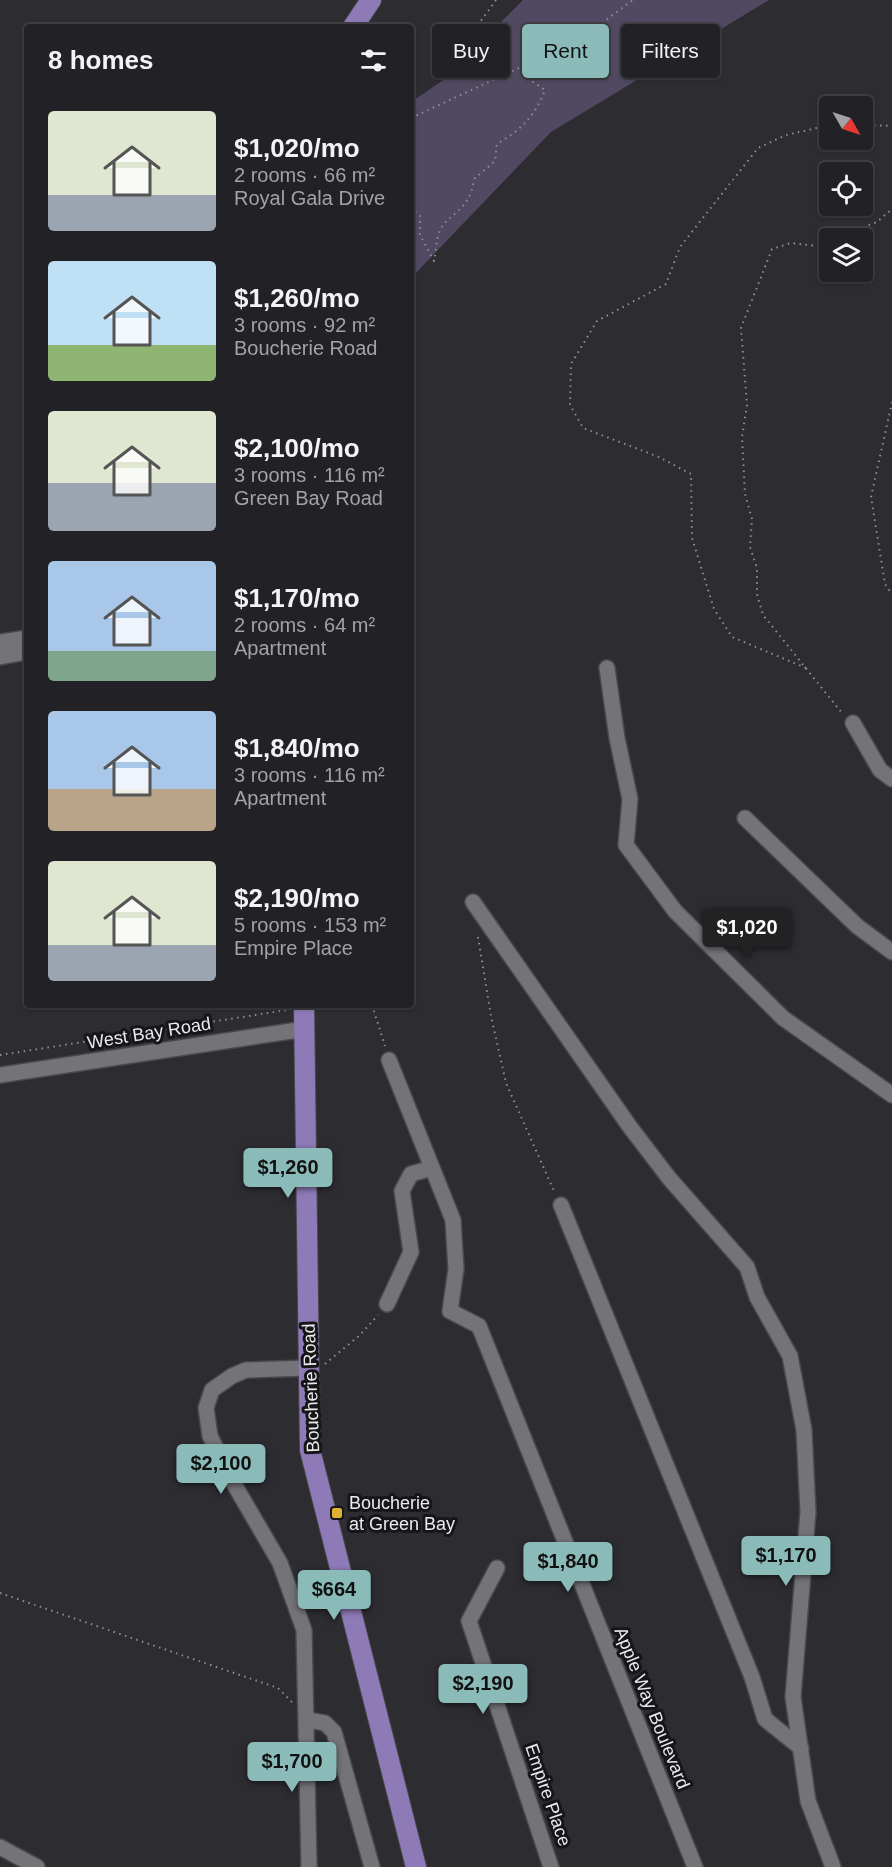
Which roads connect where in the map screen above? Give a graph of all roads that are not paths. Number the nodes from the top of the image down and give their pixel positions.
1 (370, 0) edge
2 (355, 24) edge
3 (24, 638) edge
4 (0, 642) edge
5 (24, 653) edge
6 (0, 657) edge
7 (607, 668) dead end
8 (853, 723) road end
9 (892, 779) edge
10 (745, 818) dead end
11 (473, 902) dead end
12 (892, 952) edge
13 (304, 1008) edge
14 (305, 1029) junction
15 (389, 1060) road end
16 (0, 1076) edge
17 (892, 1095) edge
18 (432, 1168) junction
19 (561, 1204) road end
20 (387, 1304) road end
21 (309, 1368) junction
22 (497, 1568) dead end
23 (308, 1720) junction
24 (801, 1748) junction
25 (0, 1847) edge
26 (37, 1867) edge
27 (309, 1867) edge
28 (372, 1867) edge
29 (416, 1867) edge
30 (551, 1867) edge
31 (695, 1867) edge
32 (833, 1867) edge

1 - 2 main road
3 - 4 street
5 - 6 street
7 - 17 street
8 - 9 street
10 - 12 street
11 - 24 street
13 - 14 main road, Boucherie Road
14 - 16 street, West Bay Road
14 - 21 main road, Boucherie Road
15 - 18 street
18 - 20 street
18 - 31 street, Apple Way Boulevard
19 - 24 street
21 - 23 street
21 - 29 main road, Boucherie Road
22 - 30 street, Empire Place
23 - 27 street
23 - 28 street
24 - 32 street
25 - 26 street

